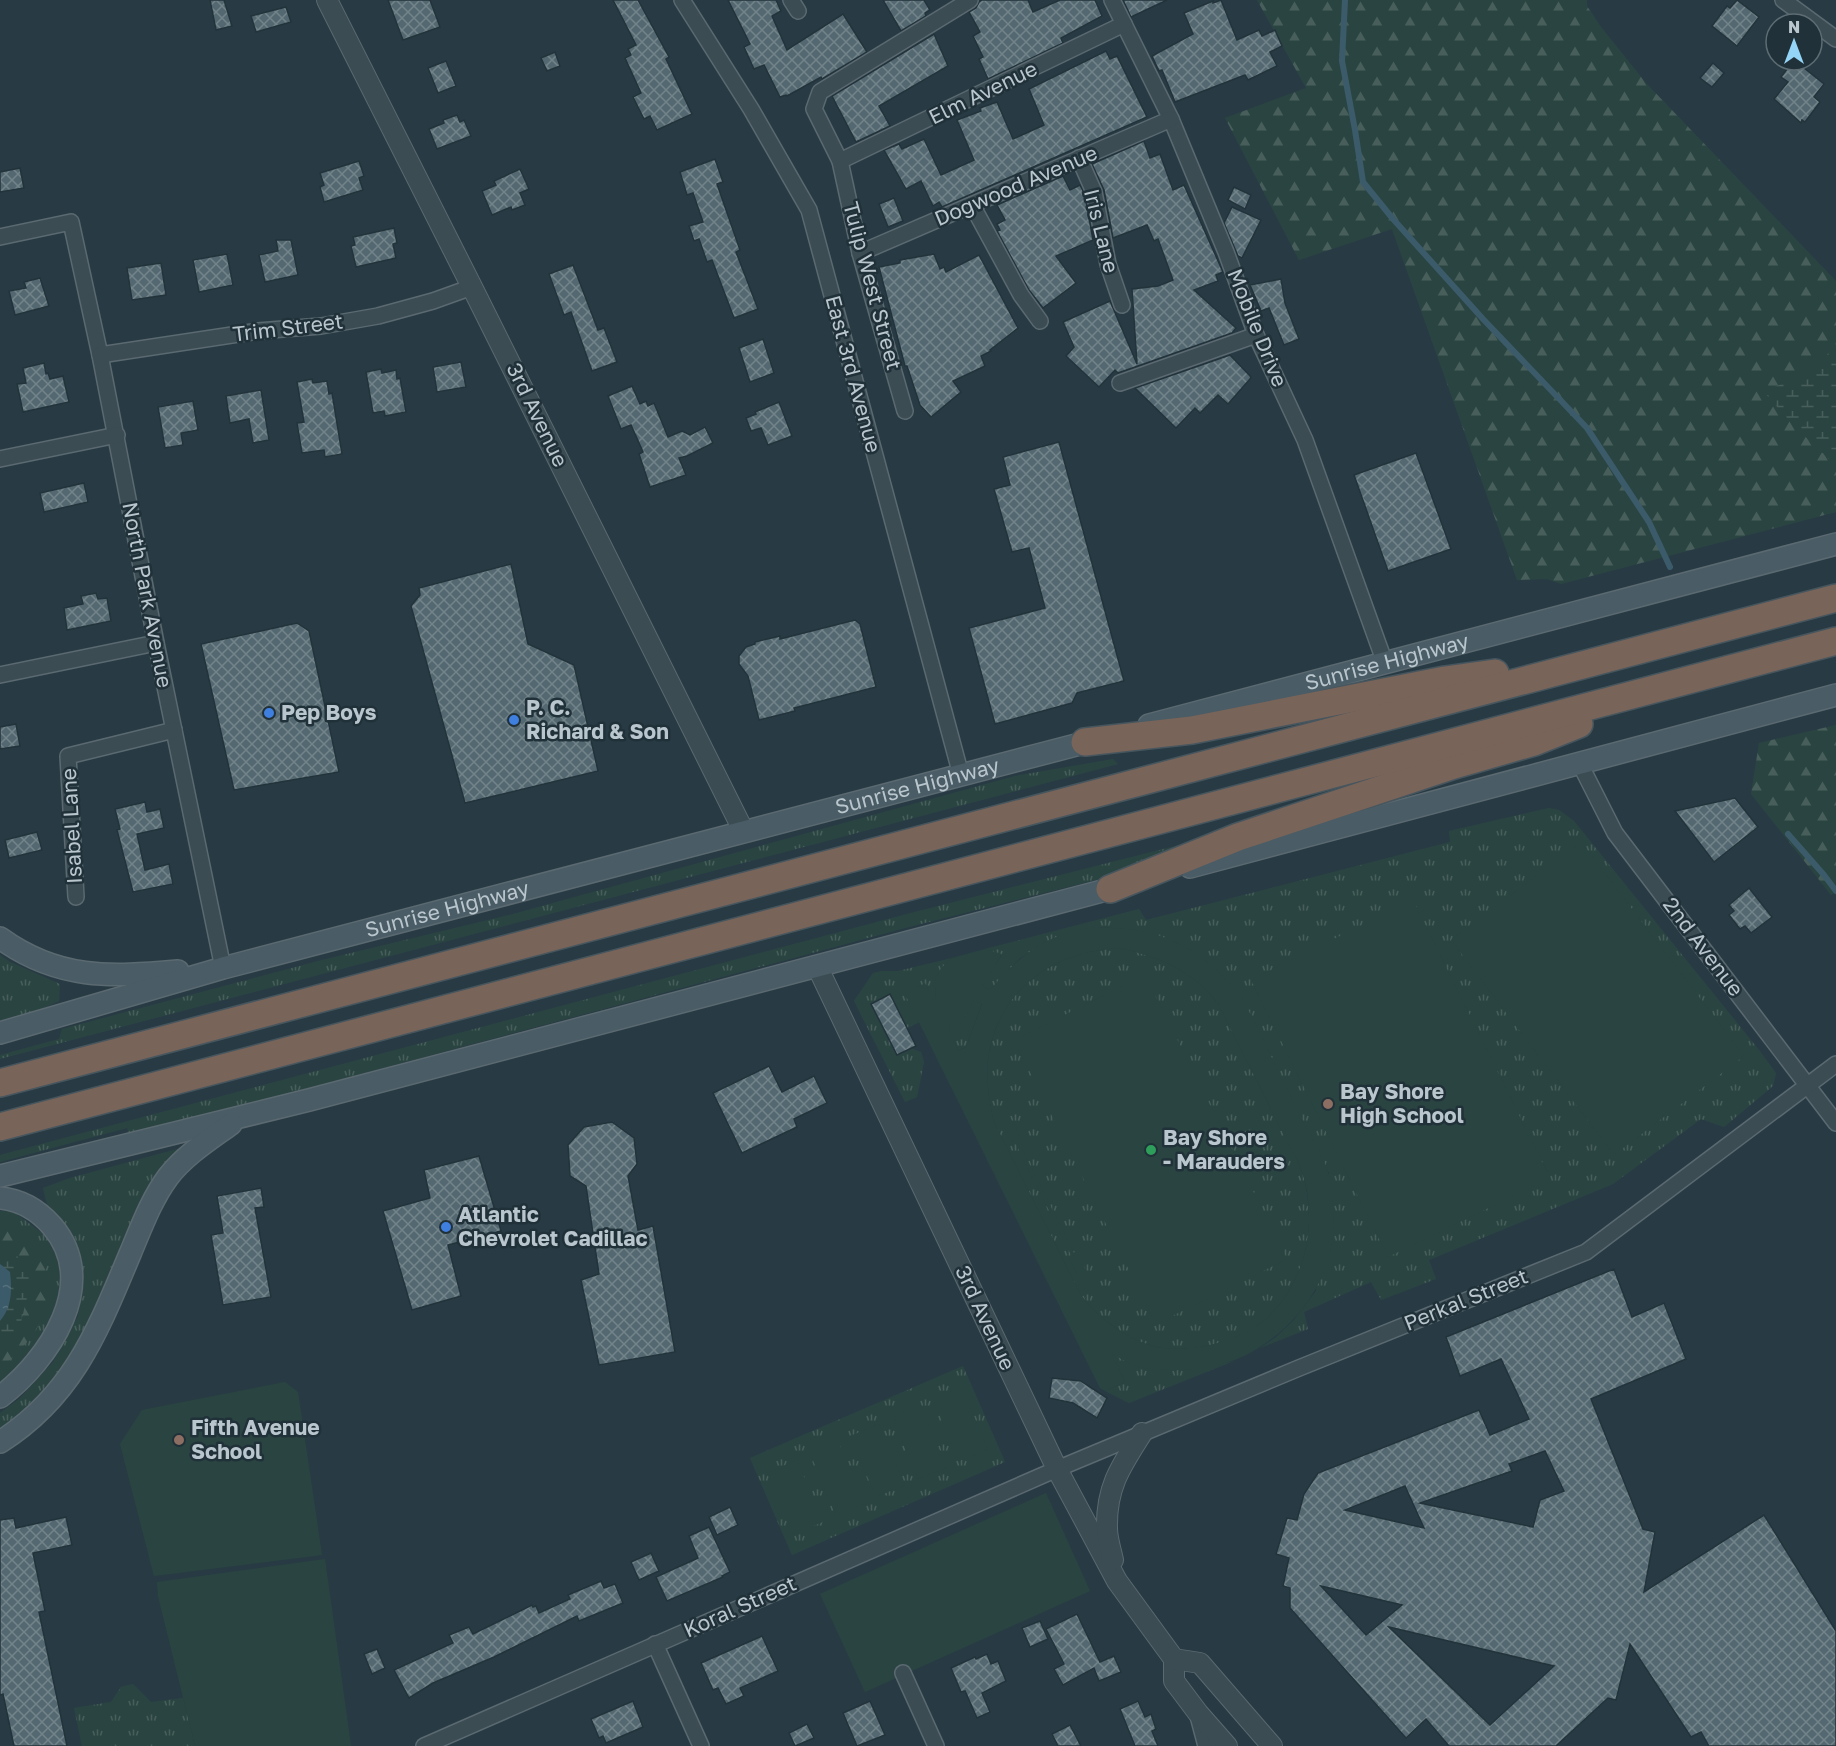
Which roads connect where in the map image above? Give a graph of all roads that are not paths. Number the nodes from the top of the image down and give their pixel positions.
1 (327, 0) edge
2 (682, 0) edge
3 (970, 0) edge
4 (1112, 0) edge
5 (1786, 1) edge
6 (1124, 24) junction
7 (1836, 39) edge
8 (1171, 118) junction
9 (1079, 158) junction
10 (840, 161) junction
11 (972, 205) junction
12 (0, 237) edge
13 (860, 253) junction
14 (472, 286) junction
15 (1122, 305) dead end
16 (1040, 321) dead end
17 (1256, 335) junction
18 (100, 355) junction
19 (1120, 383) dead end
20 (905, 411) dead end
21 (117, 435) junction
22 (0, 459) edge
23 (1836, 544) edge
24 (1836, 598) edge
25 (1836, 641) edge
26 (156, 643) junction
27 (1618, 655) junction
28 (1385, 663) junction
29 (0, 675) edge
30 (1674, 684) junction
31 (1836, 695) edge
32 (174, 730) junction
33 (1085, 742) junction
34 (1580, 764) junction
35 (961, 775) junction
36 (744, 832) junction
37 (1110, 889) junction
38 (76, 897) dead end
39 (0, 938) edge
40 (817, 966) junction
41 (224, 968) junction
42 (0, 1033) edge
43 (1836, 1064) edge
44 (0, 1083) edge
45 (1807, 1086) junction
46 (240, 1118) junction
47 (1836, 1124) edge
48 (0, 1127) edge
49 (0, 1176) edge
50 (0, 1198) edge
51 (0, 1397) edge
52 (1142, 1433) junction
53 (0, 1442) edge
54 (1057, 1469) junction
55 (1117, 1581) junction
56 (655, 1644) junction
57 (1173, 1659) junction
58 (903, 1673) dead end
59 (1198, 1713) junction
60 (424, 1746) edge
61 (700, 1746) edge
62 (936, 1746) edge
63 (1206, 1746) edge
64 (1227, 1746) edge
65 (1272, 1746) edge

1 - 14 street, 3rd Avenue
2 - 35 street, East 3rd Avenue
3 - 10 street
4 - 6 street, Mobile Drive
5 - 7 street
6 - 8 street, Mobile Drive
6 - 10 street, Elm Avenue
8 - 9 street, Dogwood Avenue
8 - 17 street, Mobile Drive
9 - 11 street, Dogwood Avenue
9 - 15 street, Iris Lane
10 - 13 street, Tulip West Street
11 - 13 street, Dogwood Avenue
11 - 16 street
12 - 18 street, North Park Avenue
13 - 20 street, Tulip West Street
14 - 18 street, Trim Street
14 - 36 street, 3rd Avenue
17 - 19 street
17 - 28 street, Mobile Drive
18 - 21 street, North Park Avenue
21 - 22 street
21 - 26 street, North Park Avenue
23 - 28 main road, Sunrise Highway
24 - 27 highway
25 - 30 highway
26 - 29 street
26 - 32 street, North Park Avenue
27 - 33 highway
27 - 44 highway
28 - 33 main road, Sunrise Highway
30 - 37 highway
30 - 48 highway
31 - 34 main road
32 - 38 street, Isabel Lane
32 - 41 street, North Park Avenue
33 - 35 main road, Sunrise Highway
34 - 37 main road
34 - 45 street, 2nd Avenue
35 - 36 main road, Sunrise Highway
36 - 41 main road, Sunrise Highway
37 - 40 main road
39 - 41 main road
40 - 46 main road
40 - 54 street, 3rd Avenue
41 - 42 main road, Sunrise Highway
43 - 45 street, Perkal Street
45 - 47 street, 2nd Avenue
45 - 52 street, Perkal Street
46 - 49 main road
46 - 53 main road
50 - 51 main road
52 - 54 street, Perkal Street
52 - 55 street
54 - 55 street, 3rd Avenue
54 - 56 street, Koral Street
55 - 57 street, 3rd Avenue
56 - 60 street, Koral Street
56 - 61 street
57 - 59 street, 3rd Avenue
57 - 65 street
58 - 62 street
59 - 63 street
59 - 64 street, 3rd Avenue

